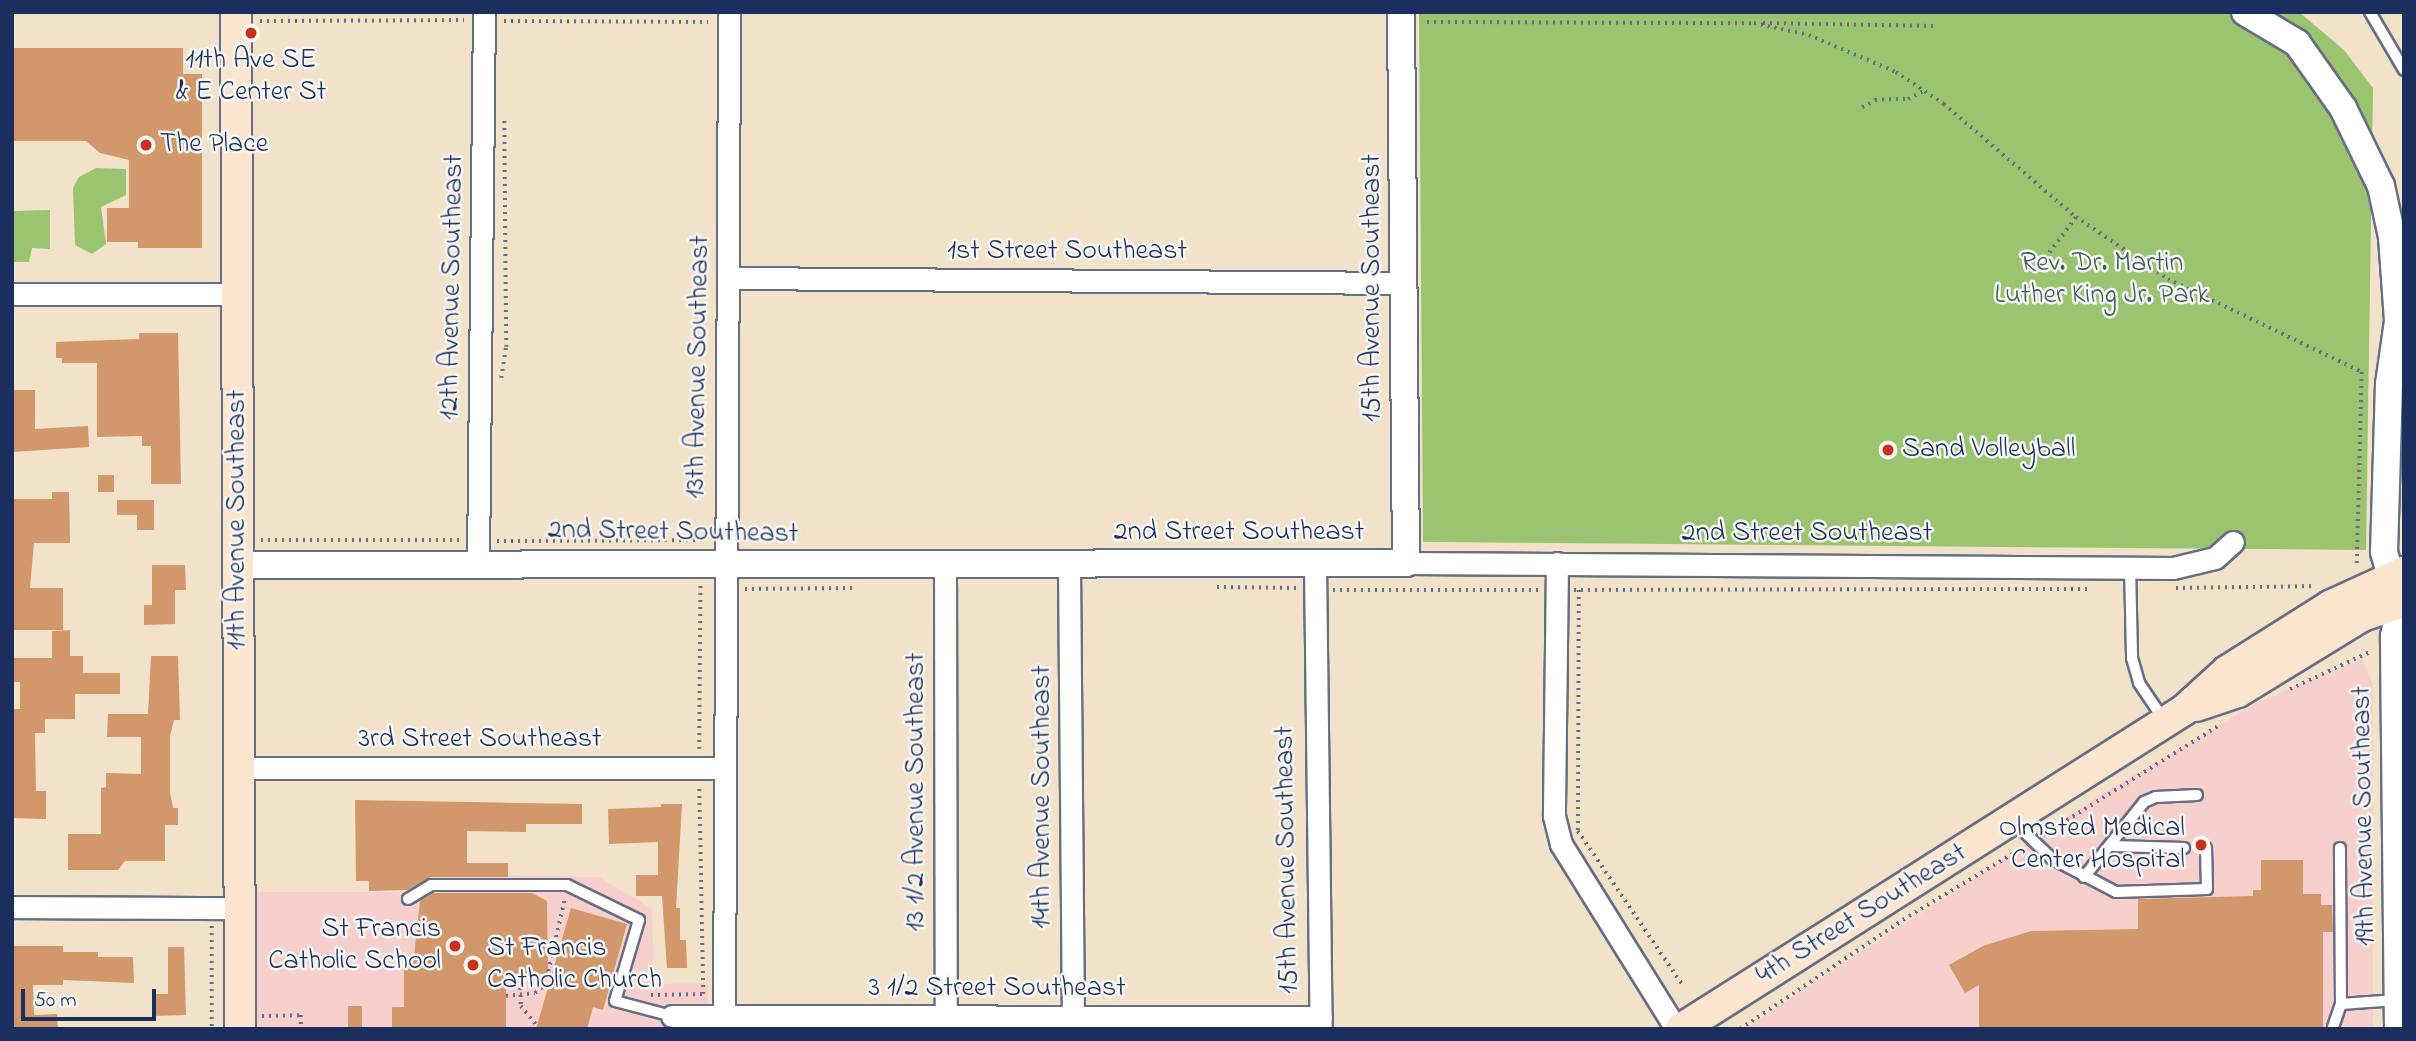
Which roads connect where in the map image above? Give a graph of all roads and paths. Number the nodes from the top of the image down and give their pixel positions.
1 (236, 12) edge
2 (484, 12) edge
3 (729, 12) edge
4 (1401, 12) edge
5 (2245, 12) edge
6 (2370, 12) edge
7 (1427, 22) dead end
8 (1754, 23) junction
9 (1936, 26) dead end
10 (463, 33) dead end
11 (260, 34) dead end
12 (503, 34) dead end
13 (708, 35) dead end
14 (2404, 70) edge
15 (1924, 91) junction
16 (1862, 107) dead end
17 (504, 116) dead end
18 (2076, 217) junction
19 (2045, 258) dead end
20 (729, 278) junction
21 (1404, 282) junction
22 (12, 294) edge
23 (237, 294) junction
24 (2401, 347) edge
25 (499, 387) dead end
26 (460, 526) dead end
27 (495, 527) dead end
28 (707, 527) dead end
29 (257, 540) dead end
30 (2233, 542) dead end
31 (478, 563) junction
32 (1406, 563) junction
33 (1557, 564) junction
34 (239, 565) junction
35 (725, 565) junction
36 (1315, 565) junction
37 (1069, 566) junction
38 (944, 567) junction
39 (2347, 571) dead end
40 (2131, 578) junction
41 (2323, 582) dead end
42 (687, 586) dead end
43 (2173, 588) dead end
44 (2400, 588) edge
45 (1385, 590) dead end
46 (1536, 590) dead end
47 (2175, 716) junction
48 (686, 753) dead end
49 (699, 753) junction
50 (722, 760) junction
51 (238, 768) junction
52 (685, 785) dead end
53 (2197, 795) dead end
54 (2013, 821) junction
55 (2113, 846) junction
56 (2184, 848) dead end
57 (2206, 848) dead end
58 (2340, 848) dead end
59 (2084, 877) junction
60 (567, 885) junction
61 (408, 899) dead end
62 (12, 907) edge
63 (226, 908) junction
64 (520, 974) dead end
65 (1684, 987) dead end
66 (519, 994) junction
67 (638, 995) dead end
68 (506, 996) dead end
69 (2398, 1000) junction
70 (2341, 1004) junction
71 (724, 1015) junction
72 (672, 1016) joint
73 (946, 1017) junction
74 (250, 1022) edge
75 (1073, 1023) edge
76 (1321, 1023) edge
77 (537, 1026) dead end
78 (2333, 1027) dead end
79 (212, 1029) edge
80 (301, 1029) edge
81 (1679, 1029) edge
82 (2398, 1029) edge

1 - 23 main road, 11th Avenue Southeast
2 - 31 street, 12th Avenue Southeast
3 - 20 street, 13th Avenue Southeast
4 - 21 street, 15th Avenue Southeast
5 - 24 street, 19th Avenue Southeast
6 - 14 lane
7 - 8 path
8 - 9 path
8 - 15 path
10 - 11 path
12 - 13 path
15 - 16 path
15 - 18 path
17 - 25 path
18 - 19 path
18 - 39 path
20 - 21 street, 1st Street Southeast
20 - 35 street, 13th Avenue Southeast
21 - 32 street, 15th Avenue Southeast
22 - 23 street
23 - 34 main road, 11th Avenue Southeast
24 - 44 street, 19th Avenue Southeast
26 - 29 path
27 - 28 path
30 - 40 street, 2nd Street Southeast
31 - 34 street, 2nd Street Southeast
31 - 35 street, 2nd Street Southeast
32 - 33 street, 2nd Street Southeast
32 - 36 street, 2nd Street Southeast
33 - 40 street, 2nd Street Southeast
33 - 81 street
34 - 51 main road, 11th Avenue Southeast
35 - 38 street, 2nd Street Southeast
35 - 50 street, 13th Avenue Southeast
36 - 37 street, 2nd Street Southeast
36 - 76 street, 15th Avenue Southeast
37 - 38 street, 2nd Street Southeast
37 - 75 street, 14th Avenue Southeast
38 - 73 street, 13 1/2 Avenue Southeast
40 - 47 lane
40 - 65 path
41 - 43 path
42 - 49 path
44 - 47 main road, 4th Street Southeast
44 - 69 street, 19th Avenue Southeast
45 - 46 path
47 - 54 main road, 4th Street Southeast
48 - 49 path
49 - 50 path
50 - 51 street, 3rd Street Southeast
50 - 71 street, 13th Avenue Southeast
51 - 63 main road, 11th Avenue Southeast
52 - 67 path
53 - 55 lane
54 - 59 lane
54 - 81 main road, 4th Street Southeast
55 - 56 lane
55 - 59 lane
57 - 59 lane
58 - 70 lane
60 - 61 lane
60 - 66 path
60 - 72 lane
62 - 63 street
63 - 74 main road, 11th Avenue Southeast
63 - 79 path
64 - 66 path
66 - 68 path
66 - 77 path
69 - 70 lane
69 - 82 street, 19th Avenue Southeast
70 - 78 lane
71 - 72 street, 3 1/2 Street Southeast
71 - 73 street, 3 1/2 Street Southeast
73 - 75 street, 3 1/2 Street Southeast
74 - 80 path
75 - 76 street, 3 1/2 Street Southeast

